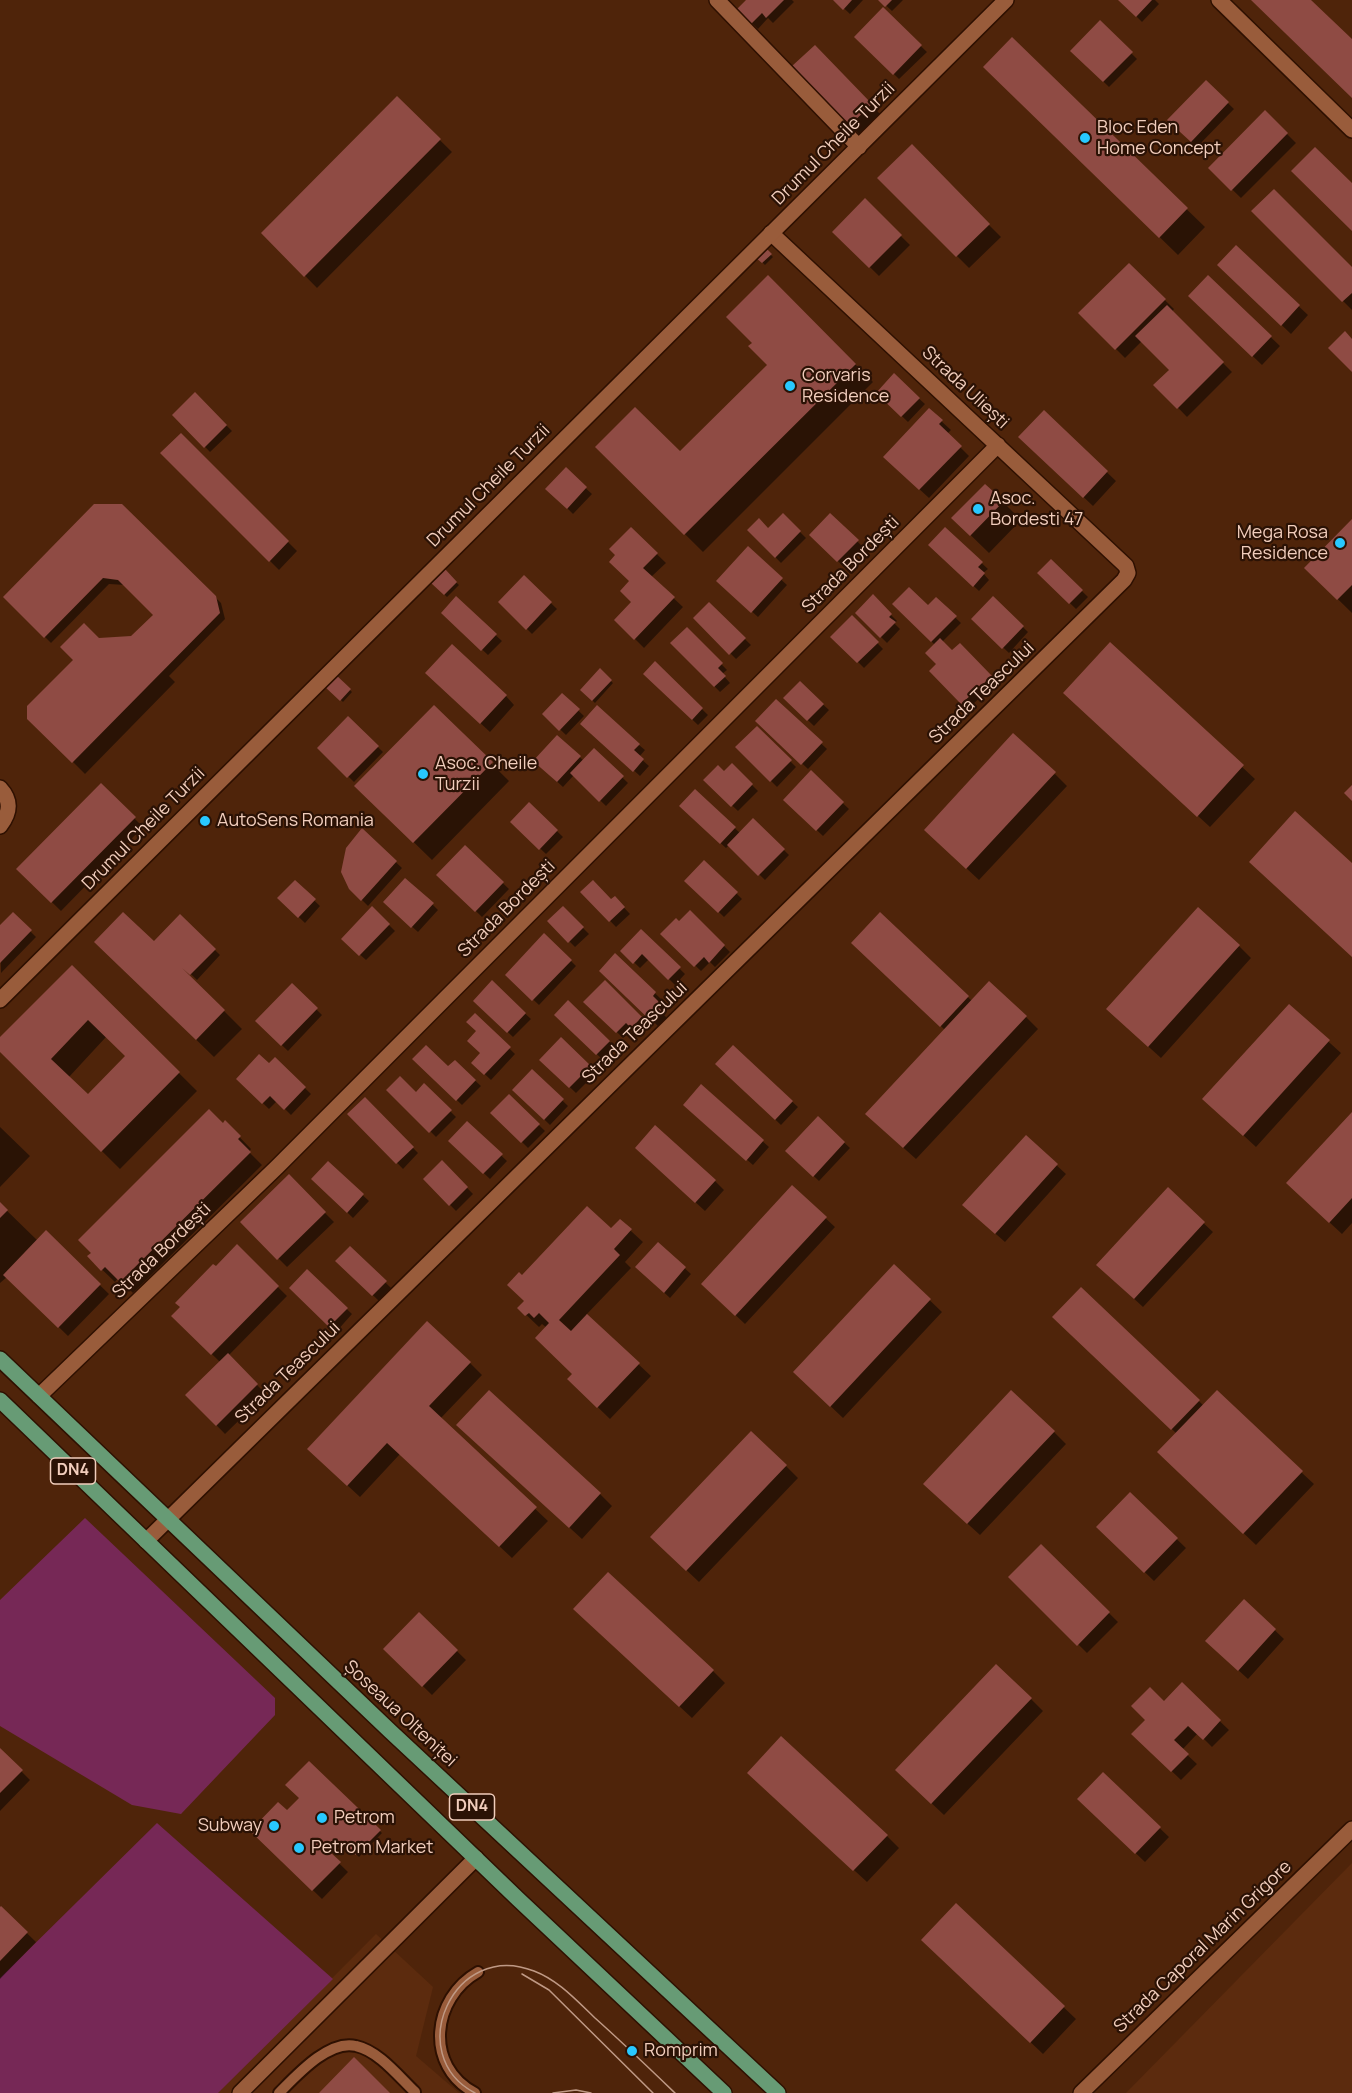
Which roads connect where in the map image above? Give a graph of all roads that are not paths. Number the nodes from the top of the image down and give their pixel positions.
1 (717, 0) edge
2 (1006, 0) edge
3 (1219, 0) edge
4 (1352, 130) edge
5 (859, 147) junction
6 (771, 233) junction
7 (998, 445) junction
8 (1128, 573) joint
9 (0, 788) edge
10 (0, 826) edge
11 (0, 1000) edge
12 (0, 1359) edge
13 (39, 1396) junction
14 (0, 1400) edge
15 (168, 1519) junction
16 (146, 1541) junction
17 (1352, 1829) edge
18 (476, 1858) junction
19 (478, 1972) dead end
20 (415, 2091) dead end
21 (240, 2093) edge
22 (279, 2093) edge
23 (475, 2093) edge
24 (724, 2093) edge
25 (778, 2093) edge
26 (1081, 2093) edge

1 - 5 street
2 - 5 street, Drumul Cheile Turzii
3 - 4 street
5 - 6 street, Drumul Cheile Turzii
6 - 7 street, Strada Uliești
6 - 11 street, Drumul Cheile Turzii
7 - 8 street, Strada Uliești
7 - 13 street, Strada Bordești
8 - 15 street, Strada Teascului
9 - 10 street
12 - 13 main road, Șoseaua Olteniței / DN4
13 - 15 main road, Șoseaua Olteniței / DN4
14 - 16 main road, DN4
15 - 16 street, Strada Teascului
15 - 25 main road, Șoseaua Olteniței / DN4
16 - 18 main road, DN4
17 - 26 street, Strada Caporal Marin Grigore
18 - 21 street
18 - 24 main road, DN4
19 - 23 lane
20 - 22 lane

